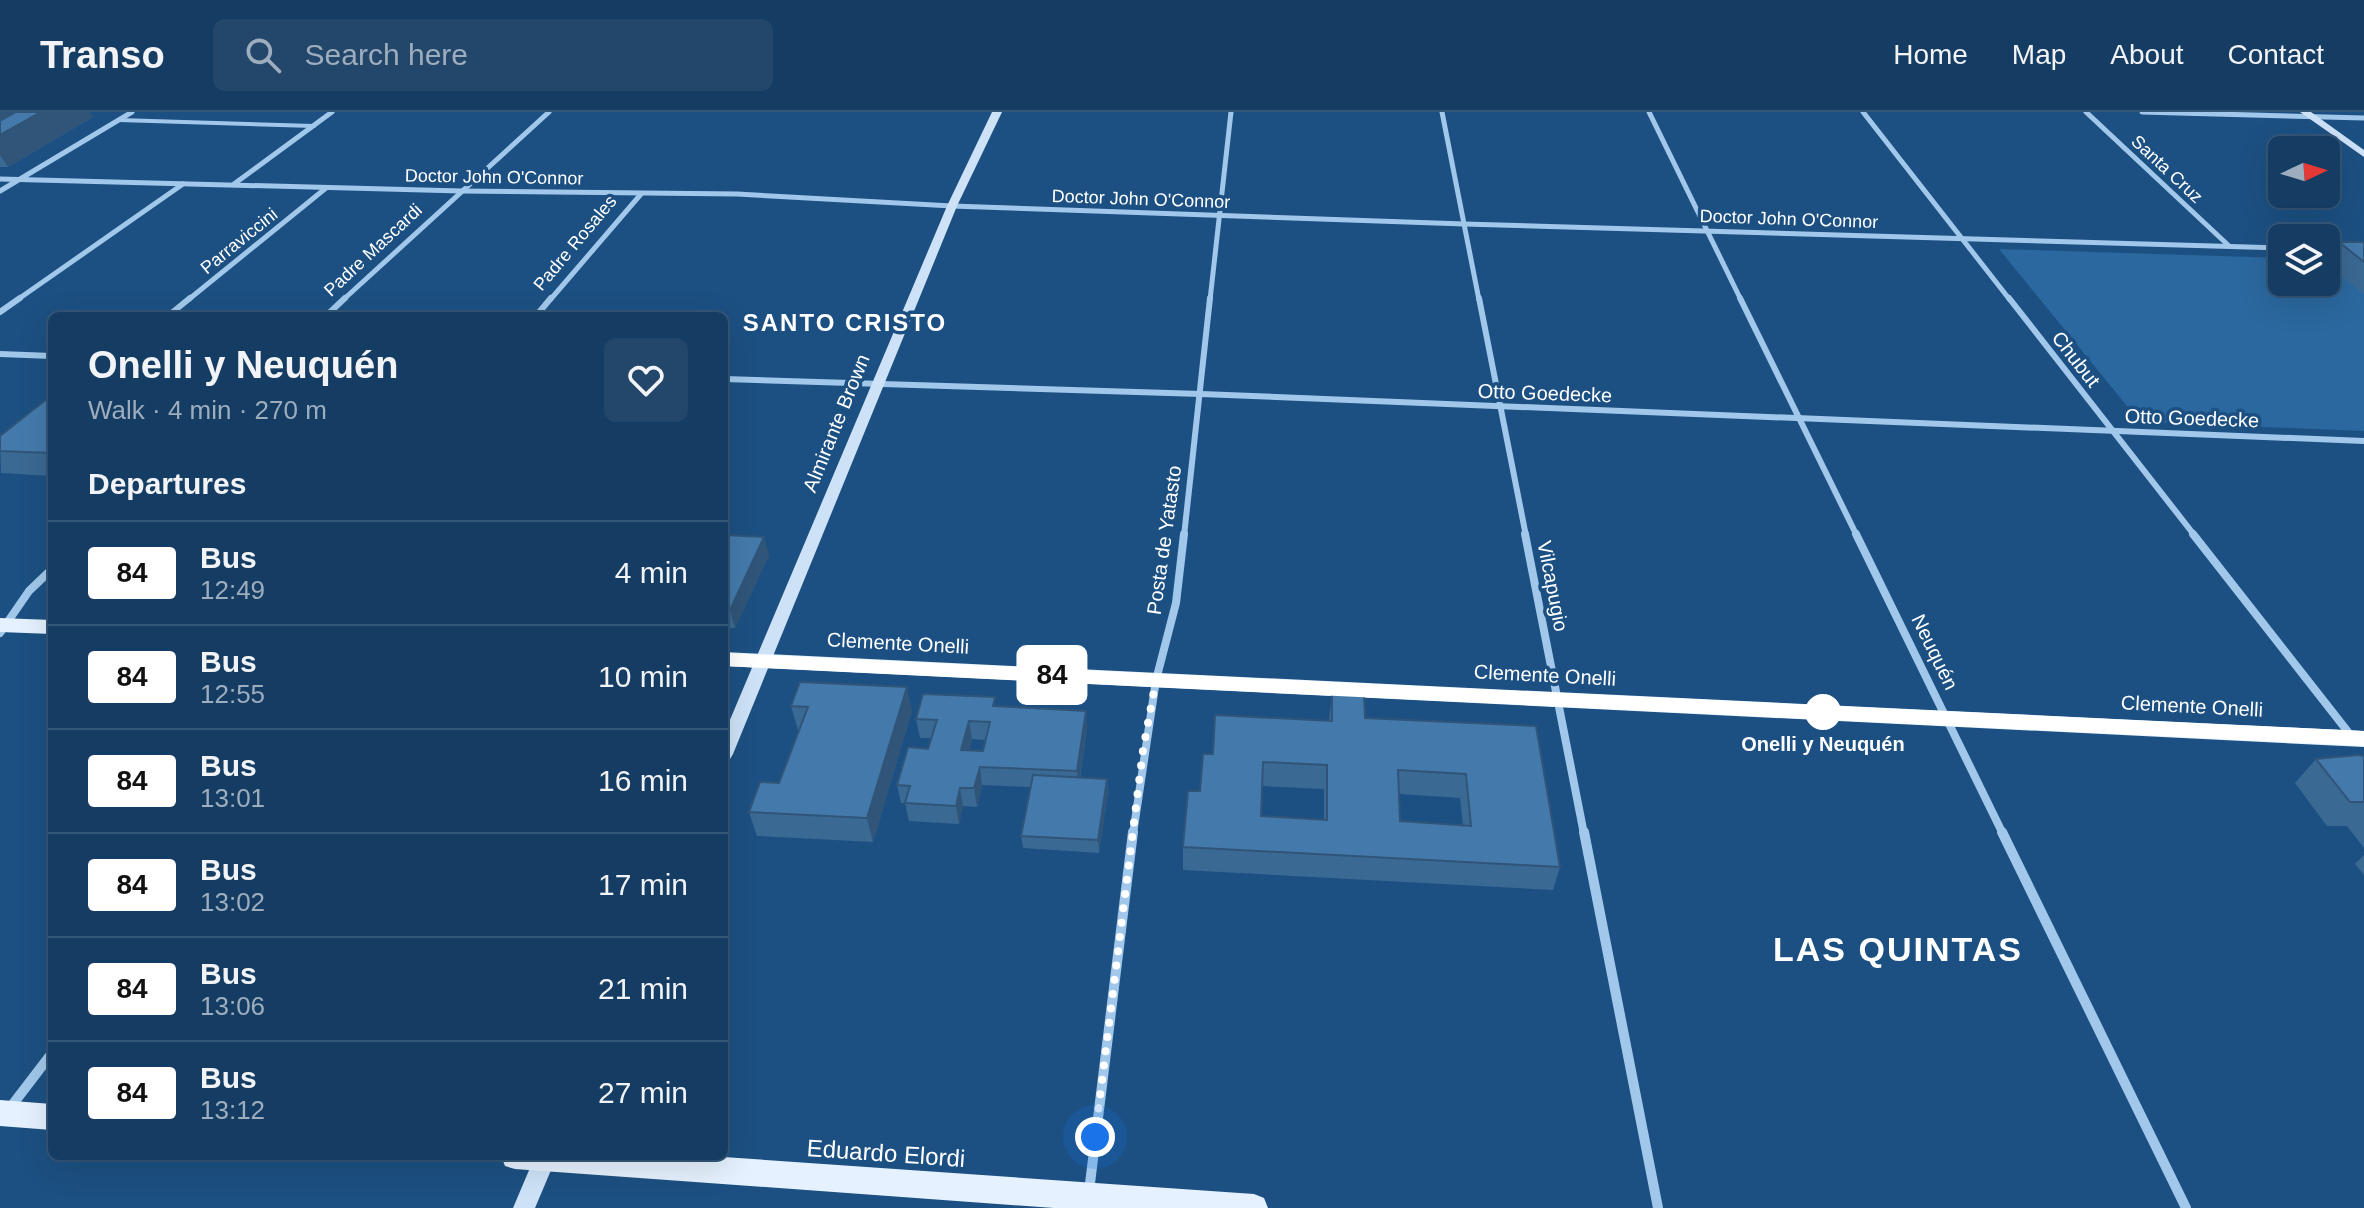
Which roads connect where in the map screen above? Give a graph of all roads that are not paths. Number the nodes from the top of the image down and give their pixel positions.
1 (132, 112) edge
2 (332, 112) edge
3 (549, 112) edge
4 (997, 112) edge
5 (1231, 112) edge
6 (1442, 112) edge
7 (1649, 112) edge
8 (1863, 112) edge
9 (2086, 112) edge
10 (2142, 112) edge
11 (2308, 114) edge
12 (2364, 118) edge
13 (119, 120) junction
14 (314, 126) junction
15 (2364, 154) edge
16 (0, 179) edge
17 (19, 179) junction
18 (184, 183) junction
19 (234, 184) junction
20 (327, 187) junction
21 (0, 191) edge
22 (461, 191) junction
23 (641, 194) junction
24 (952, 206) junction
25 (1219, 215) junction
26 (1464, 224) junction
27 (1710, 230) junction
28 (1961, 238) junction
29 (2229, 246) junction
30 (2268, 247) edge
31 (2340, 249) edge
32 (2364, 250) edge
33 (0, 312) edge
34 (173, 312) edge
35 (330, 312) edge
36 (539, 312) edge
37 (0, 354) edge
38 (48, 356) edge
39 (728, 379) edge
40 (877, 384) junction
41 (1201, 394) junction
42 (1501, 407) junction
43 (1802, 419) junction
44 (2112, 431) junction
45 (2364, 441) edge
46 (48, 573) edge
47 (48, 627) edge
48 (2, 628) edge
49 (728, 659) edge
50 (765, 661) junction
51 (1156, 680) junction
52 (1556, 699) junction
53 (1948, 719) junction
54 (2358, 738) edge
55 (728, 745) edge
56 (48, 1058) edge
57 (2, 1116) edge
58 (48, 1117) edge
59 (544, 1160) edge
60 (581, 1160) edge
61 (1087, 1202) edge
62 (524, 1208) edge
63 (1254, 1208) edge
64 (1658, 1208) edge
65 (2186, 1208) edge

1 - 13 street
2 - 14 street
3 - 22 street, Padre Mascardi
4 - 24 main road, Almirante Brown
5 - 25 street, Posta de Yatasto
6 - 26 street, Vilcapugio
7 - 27 street, Neuquén
8 - 28 street, Chubut
9 - 29 street, Santa Cruz
10 - 11 street
11 - 12 street
11 - 15 main road
13 - 14 lane
13 - 17 street
14 - 19 street
16 - 17 street, Doctor John O'Connor
17 - 18 street, Doctor John O'Connor
17 - 21 street
18 - 19 street, Doctor John O'Connor
18 - 33 street
19 - 20 street, Doctor John O'Connor
20 - 22 street, Doctor John O'Connor
20 - 34 street, Parraviccini
22 - 23 street, Doctor John O'Connor
22 - 35 street, Padre Mascardi
23 - 24 street, Doctor John O'Connor
23 - 36 street, Padre Rosales
24 - 25 street, Doctor John O'Connor
24 - 40 main road, Almirante Brown
25 - 26 street, Doctor John O'Connor
25 - 41 street, Posta de Yatasto
26 - 27 street, Doctor John O'Connor
26 - 42 street, Vilcapugio
27 - 28 street, Doctor John O'Connor
27 - 43 street, Neuquén
28 - 29 street, Doctor John O'Connor
28 - 44 street, Chubut
29 - 30 street, Doctor John O'Connor
31 - 32 street
37 - 38 street
39 - 40 street, Otto Goedecke
40 - 41 street, Otto Goedecke
40 - 50 main road, Almirante Brown
41 - 42 street, Otto Goedecke
41 - 51 street, Posta de Yatasto
42 - 43 street, Otto Goedecke
42 - 52 street, Vilcapugio
43 - 44 street, Otto Goedecke
43 - 53 street, Neuquén
44 - 45 street, Otto Goedecke
44 - 54 street, Chubut
46 - 48 street
47 - 48 main road
49 - 50 main road, Clemente Onelli
50 - 51 main road, Clemente Onelli
50 - 55 main road, Almirante Brown
51 - 52 main road, Clemente Onelli
51 - 61 street, Posta de Yatasto
52 - 53 main road, Clemente Onelli
52 - 64 street, Vilcapugio
53 - 54 main road, Clemente Onelli
53 - 65 street, Neuquén
56 - 57 street
57 - 58 main road
59 - 62 main road
60 - 61 main road, Eduardo Elordi
61 - 63 main road, Eduardo Elordi

